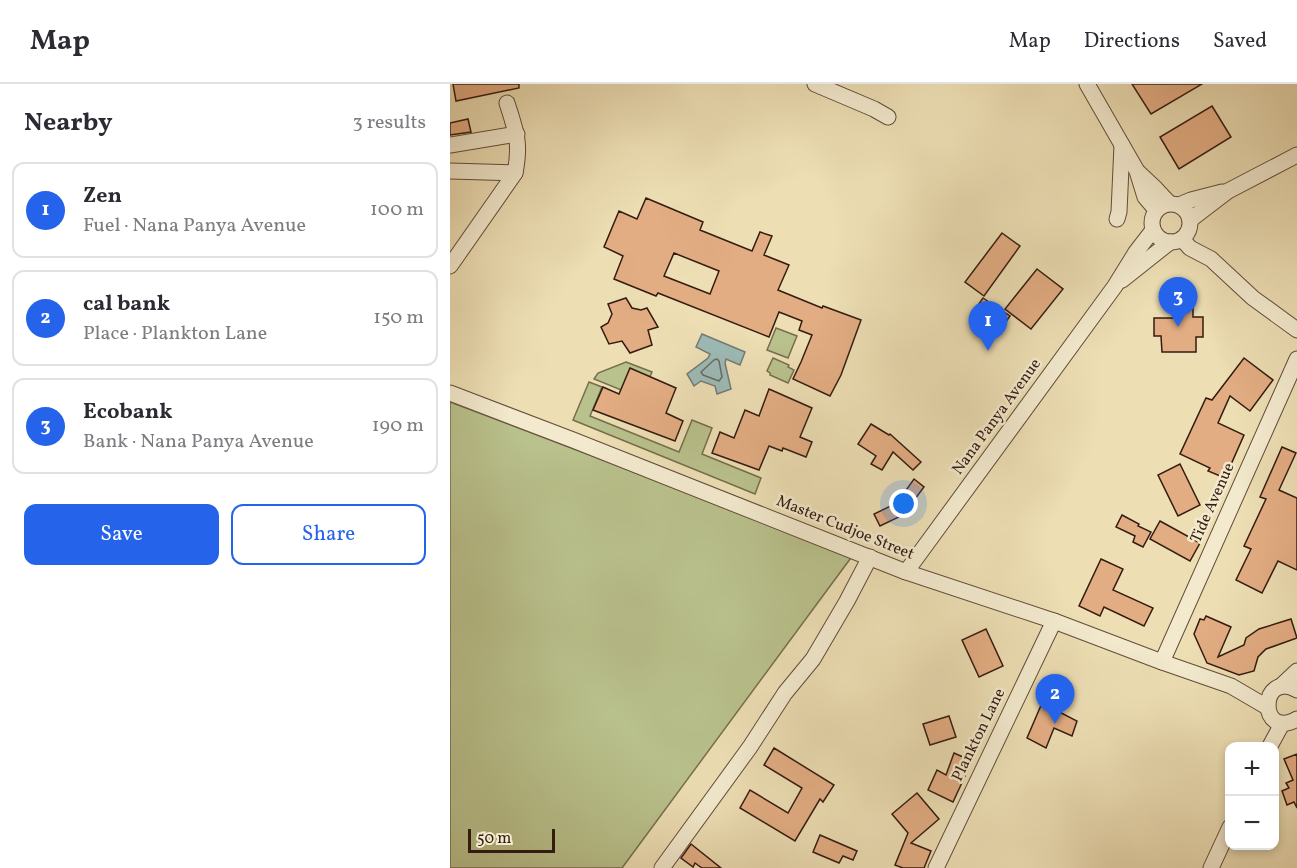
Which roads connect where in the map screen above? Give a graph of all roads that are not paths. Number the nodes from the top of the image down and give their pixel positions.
1 (815, 84) edge
2 (1087, 84) edge
3 (507, 103) dead end
4 (888, 117) dead end
5 (517, 134) junction
6 (1122, 145) junction
7 (450, 146) edge
8 (1297, 155) edge
9 (450, 171) edge
10 (515, 173) junction
11 (1228, 191) junction
12 (1168, 206) junction
13 (1117, 219) dead end
14 (1153, 230) junction
15 (1183, 233) junction
16 (450, 266) edge
17 (1117, 284) junction
18 (1297, 330) edge
19 (1297, 359) edge
20 (450, 393) edge
21 (870, 557) junction
22 (906, 572) junction
23 (1054, 621) junction
24 (1162, 662) junction
25 (1297, 671) edge
26 (1231, 686) junction
27 (1278, 688) junction
28 (1297, 690) edge
29 (1267, 707) junction
30 (1297, 719) edge
31 (1282, 724) junction
32 (1273, 742) edge
33 (1225, 838) edge
34 (936, 866) edge
35 (662, 868) edge
36 (1211, 868) edge

1 - 4 street
2 - 6 street
3 - 5 street
5 - 7 street
5 - 10 street
6 - 12 street
6 - 13 street
8 - 11 street
9 - 10 street
10 - 16 street
11 - 12 street
11 - 15 street, Nana Panya Avenue
12 - 14 street
12 - 15 street
14 - 15 street
14 - 17 street, Nana Panya Avenue
15 - 17 street, Nana Panya Avenue
15 - 18 street
17 - 22 street, Nana Panya Avenue
19 - 24 street, Tide Avenue
20 - 21 street, Master Cudjoe Street
21 - 22 street, Master Cudjoe Street
21 - 35 street
22 - 23 street, Master Cudjoe Street
23 - 24 street, Master Cudjoe Street
23 - 34 street, Plankton Lane
24 - 26 street, Master Cudjoe Street
25 - 27 street
26 - 27 street, Master Cudjoe Street
26 - 29 street, Master Cudjoe Street
27 - 28 street, Master Cudjoe Street
27 - 29 street
29 - 31 street, Master Cudjoe Street
30 - 31 street
31 - 32 street
33 - 36 street

